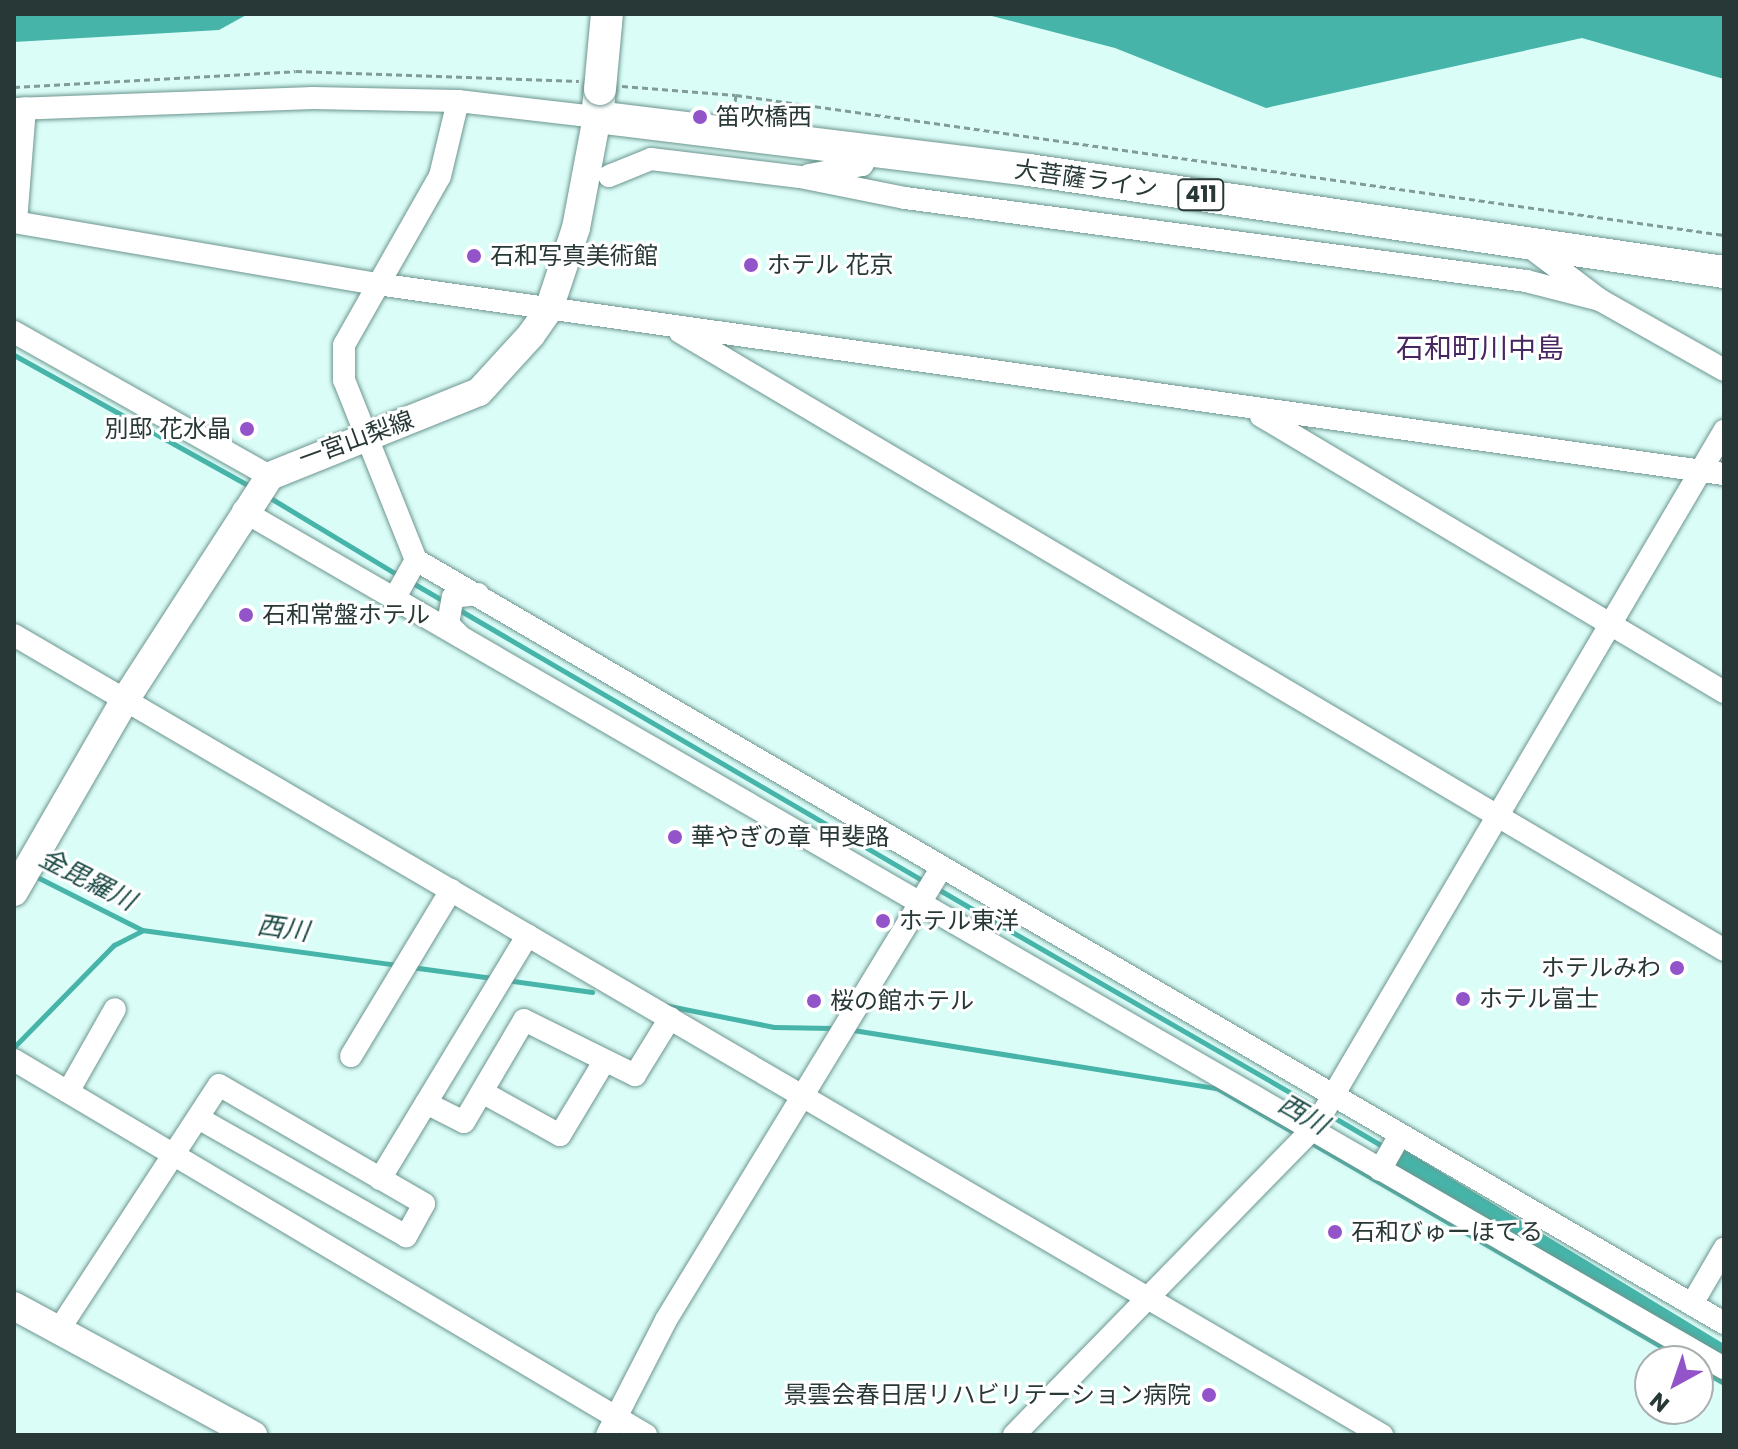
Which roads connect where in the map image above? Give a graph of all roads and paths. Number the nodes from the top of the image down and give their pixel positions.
1 (607, 14) edge
2 (14, 87) edge
3 (601, 94) junction
4 (458, 101) junction
5 (20, 108) edge
6 (871, 150) junction
7 (609, 176) dead end
8 (800, 177) junction
9 (15, 222) edge
10 (1724, 235) edge
11 (1530, 247) junction
12 (1724, 272) edge
13 (377, 284) junction
14 (1600, 300) junction
15 (549, 309) junction
16 (669, 325) junction
17 (14, 332) edge
18 (1724, 370) edge
19 (1256, 413) junction
20 (1724, 431) edge
21 (368, 436) junction
22 (1700, 471) junction
23 (1724, 474) edge
24 (255, 494) junction
25 (405, 580) junction
26 (478, 594) junction
27 (1609, 625) junction
28 (14, 635) edge
29 (460, 637) junction
30 (1724, 692) edge
31 (125, 700) junction
32 (1499, 814) junction
33 (942, 867) junction
34 (22, 878) edge
35 (451, 890) junction
36 (920, 902) junction
37 (528, 935) junction
38 (1724, 950) edge
39 (115, 1009) dead end
40 (670, 1018) junction
41 (351, 1056) dead end
42 (14, 1060) edge
43 (605, 1060) junction
44 (68, 1092) junction
45 (482, 1092) junction
46 (804, 1096) junction
47 (426, 1103) junction
48 (198, 1118) junction
49 (1315, 1123) junction
50 (1398, 1139) junction
51 (175, 1156) junction
52 (1382, 1167) junction
53 (380, 1179) junction
54 (1724, 1249) edge
55 (1150, 1298) junction
56 (1692, 1304) junction
57 (14, 1306) edge
58 (1724, 1323) edge
59 (60, 1328) junction
60 (1724, 1368) edge
61 (610, 1426) edge
62 (253, 1435) edge
63 (646, 1435) edge
64 (1014, 1435) edge
65 (1382, 1435) edge

1 - 3 highway, bridge
2 - 3 path
3 - 4 street
3 - 6 highway, 大菩薩ライン / 411
3 - 10 path
3 - 15 main road, 一宮山梨線
4 - 5 street
4 - 13 street
5 - 9 street
6 - 8 street
6 - 11 highway, 大菩薩ライン / 411
7 - 8 street
8 - 14 street
9 - 13 street
11 - 12 highway, 大菩薩ライン / 411
11 - 14 street
13 - 15 street
13 - 21 street
14 - 18 street
15 - 16 street
15 - 21 main road, 一宮山梨線
16 - 19 street
16 - 32 street
17 - 24 street
19 - 22 street
19 - 27 street
20 - 22 street
21 - 24 main road, 一宮山梨線
21 - 25 street
22 - 23 street
22 - 27 street
24 - 25 street
24 - 31 main road
25 - 26 street
25 - 29 street
26 - 29 street
26 - 33 street
27 - 30 street
27 - 32 street
28 - 31 street
29 - 36 street
31 - 34 main road
31 - 35 street
32 - 38 street
32 - 49 street
33 - 36 street
33 - 49 street
35 - 37 street
35 - 41 street
36 - 46 street
36 - 49 street
37 - 40 street
37 - 47 street
39 - 44 street
40 - 43 street
40 - 46 street
42 - 44 street
43 - 45 street
43 - 45 street
44 - 51 street
45 - 47 street
46 - 55 street
46 - 61 street
47 - 53 street
48 - 51 street
48 - 53 street
48 - 53 street
49 - 50 street
49 - 52 street
49 - 55 street
50 - 52 street
50 - 56 street
51 - 59 street
51 - 61 street
52 - 60 street
54 - 56 street
55 - 64 street
55 - 65 street
56 - 58 street
57 - 59 main road
59 - 62 main road
61 - 63 street

